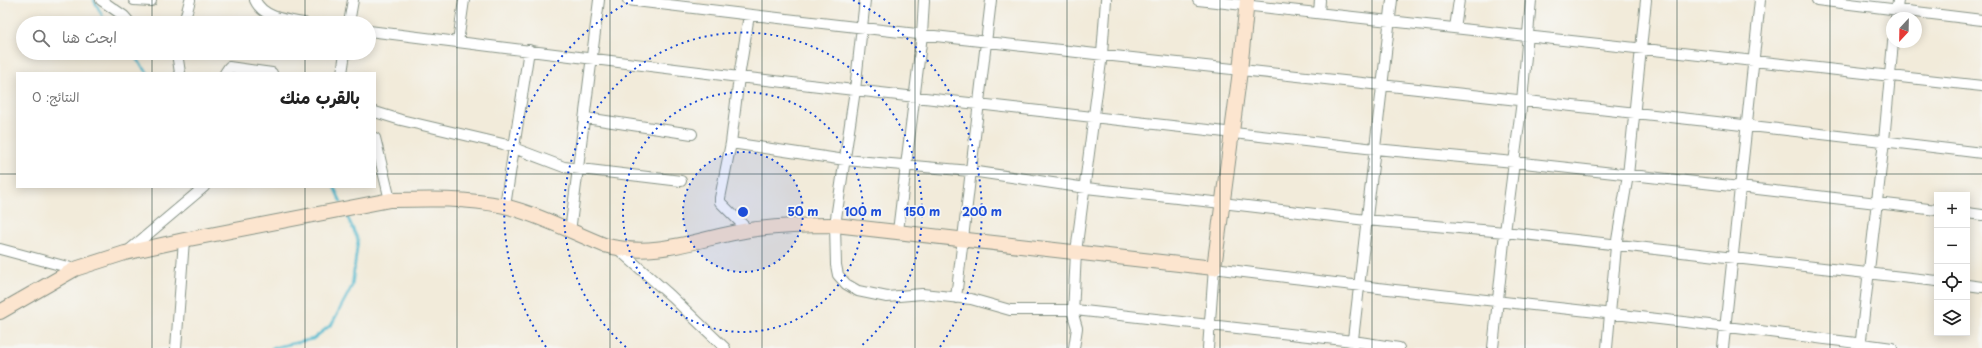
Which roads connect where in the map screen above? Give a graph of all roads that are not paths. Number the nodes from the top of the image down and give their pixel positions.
1 (101, 0) edge
2 (134, 0) edge
3 (190, 0) edge
4 (255, 0) edge
5 (353, 0) edge
6 (464, 0) edge
7 (599, 0) edge
8 (628, 0) edge
9 (865, 0) edge
10 (924, 0) edge
11 (991, 0) edge
12 (1106, 0) edge
13 (1198, 0) edge
14 (1320, 0) edge
15 (1392, 0) edge
16 (1459, 0) edge
17 (1532, 0) edge
18 (1646, 0) edge
19 (1760, 0) edge
20 (1818, 0) edge
21 (151, 1) dead end
22 (1246, 3) edge
23 (1897, 9) edge
24 (1319, 14) junction
25 (749, 15) junction
26 (124, 16) edge
27 (186, 16) edge
28 (274, 16) edge
29 (350, 16) edge
30 (1982, 20) edge
31 (1390, 22) junction
32 (1455, 28) junction
33 (862, 29) junction
34 (376, 32) edge
35 (922, 35) junction
36 (1527, 36) junction
37 (458, 42) junction
38 (987, 42) junction
39 (1892, 48) edge
40 (529, 50) junction
41 (1640, 50) junction
42 (1102, 54) junction
43 (592, 58) junction
44 (178, 60) edge
45 (344, 60) edge
46 (1753, 62) junction
47 (1240, 71) junction
48 (180, 72) edge
49 (226, 72) edge
50 (265, 72) edge
51 (342, 72) edge
52 (1889, 76) junction
53 (738, 77) junction
54 (1384, 86) junction
55 (1982, 86) edge
56 (855, 90) junction
57 (914, 96) junction
58 (1522, 101) junction
59 (978, 104) junction
60 (376, 112) edge
61 (1634, 112) junction
62 (1094, 116) junction
63 (586, 118) junction
64 (1748, 126) junction
65 (1231, 132) junction
66 (692, 134) dead end
67 (1884, 141) junction
68 (376, 142) edge
69 (731, 143) junction
70 (515, 148) junction
71 (1376, 149) junction
72 (1982, 153) edge
73 (845, 160) junction
74 (1514, 162) junction
75 (906, 165) junction
76 (579, 169) junction
77 (971, 171) junction
78 (1628, 175) junction
79 (681, 181) dead end
80 (1740, 187) junction
81 (203, 188) edge
82 (1086, 188) junction
83 (390, 200) junction
84 (1222, 203) junction
85 (1876, 203) junction
86 (505, 206) junction
87 (1934, 210) edge
88 (1970, 213) edge
89 (1982, 215) edge
90 (1366, 220) junction
91 (835, 225) junction
92 (748, 230) junction
93 (898, 231) junction
94 (570, 232) junction
95 (1505, 232) junction
96 (963, 238) junction
97 (184, 240) junction
98 (1616, 246) junction
99 (0, 249) edge
100 (618, 249) junction
101 (1076, 252) junction
102 (125, 253) junction
103 (1731, 259) junction
104 (1214, 268) junction
105 (75, 269) junction
106 (1867, 273) junction
107 (1934, 281) edge
108 (1970, 285) edge
109 (1982, 287) edge
110 (1359, 288) junction
111 (956, 298) junction
112 (1498, 302) junction
113 (1075, 310) junction
114 (0, 312) edge
115 (1610, 314) junction
116 (1209, 324) junction
117 (1726, 327) junction
118 (1352, 344) edge
119 (1860, 346) edge
120 (176, 348) edge
121 (725, 348) edge
122 (1074, 348) edge
123 (1208, 348) edge
124 (1399, 348) edge
125 (1493, 348) edge
126 (1606, 348) edge
127 (1723, 348) edge
128 (1892, 348) edge

1 - 26 street
2 - 21 street
3 - 27 street
4 - 28 street
5 - 29 street
6 - 37 street
7 - 43 street
8 - 25 street
9 - 33 street
10 - 35 street
11 - 38 street
12 - 42 street
13 - 22 street
14 - 24 street
15 - 31 street
16 - 32 street
17 - 36 street
18 - 41 street
19 - 46 street
20 - 23 street
22 - 24 street
22 - 47 street
23 - 30 street
24 - 31 street
25 - 33 street
25 - 53 street
31 - 32 street
31 - 54 street
32 - 36 street
33 - 35 street
33 - 56 street
34 - 37 street
35 - 38 street
35 - 57 street
36 - 41 street
36 - 58 street
37 - 40 street
38 - 42 street
38 - 59 street
39 - 52 street
40 - 43 street
40 - 70 street
41 - 46 street
41 - 61 street
42 - 47 street
42 - 62 street
43 - 53 street
43 - 63 street
44 - 48 street
45 - 51 street
46 - 52 street
46 - 64 street
47 - 54 street
47 - 65 street
49 - 50 street
52 - 55 street
52 - 67 street
53 - 56 street
53 - 69 street
54 - 58 street
54 - 71 street
56 - 57 street
56 - 73 street
57 - 59 street
57 - 75 street
58 - 61 street
58 - 74 street
59 - 62 street
59 - 77 street
60 - 70 street
61 - 64 street
61 - 78 street
62 - 65 street
62 - 82 street
63 - 66 street
63 - 76 street
64 - 67 street
64 - 80 street
65 - 71 street
65 - 84 street
67 - 72 street
67 - 85 street
68 - 83 street
69 - 73 street
69 - 92 street
70 - 76 street
70 - 86 street
71 - 74 street
71 - 90 street
73 - 75 street
73 - 91 street
74 - 78 street
74 - 95 street
75 - 77 street
75 - 93 street
76 - 79 street
76 - 94 street
77 - 82 street
77 - 96 street
78 - 80 street
78 - 98 street
80 - 85 street
80 - 103 street
81 - 102 street
82 - 84 street
82 - 101 street
83 - 86 street
83 - 97 street
84 - 90 street
84 - 104 street
85 - 87 street
85 - 106 street
86 - 94 street
88 - 89 street
90 - 95 street
90 - 110 street
91 - 92 street
91 - 93 street
91 - 111 street
92 - 100 street
93 - 96 street
94 - 100 street
95 - 98 street
95 - 112 street
96 - 101 street
96 - 111 street
97 - 102 street
97 - 120 street
98 - 103 street
98 - 115 street
99 - 105 street
100 - 121 street
101 - 104 street
101 - 113 street
102 - 105 street
103 - 106 street
103 - 117 street
104 - 110 street
104 - 116 street
105 - 114 street
106 - 107 street
106 - 119 street
108 - 109 street
110 - 112 street
110 - 118 street
111 - 113 street
112 - 115 street
112 - 125 street
113 - 116 street
113 - 122 street
115 - 117 street
115 - 126 street
116 - 118 street
116 - 123 street
117 - 119 street
117 - 127 street
118 - 124 street
119 - 128 street

